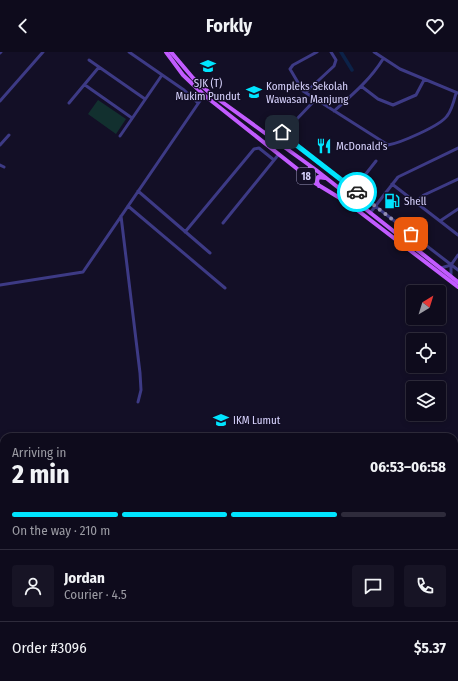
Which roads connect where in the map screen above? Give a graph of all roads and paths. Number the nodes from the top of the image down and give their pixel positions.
1 (43, 52) edge
2 (129, 52) edge
3 (166, 52) edge
4 (172, 52) edge
5 (317, 52) edge
6 (331, 52) edge
7 (374, 52) edge
8 (383, 59) junction
9 (89, 60) dead end
10 (99, 67) junction
11 (162, 75) junction
12 (424, 80) junction
13 (85, 85) junction
14 (362, 86) junction
15 (306, 92) junction
16 (457, 93) edge
17 (204, 95) junction
18 (145, 99) junction
19 (316, 99) junction
20 (0, 101) edge
21 (69, 103) dead end
22 (198, 103) junction
23 (334, 111) junction
24 (132, 118) junction
25 (283, 134) junction
26 (9, 135) dead end
27 (120, 136) dead end
28 (276, 142) junction
29 (0, 146) edge
30 (458, 148) edge
31 (279, 154) junction
32 (274, 160) junction
33 (376, 161) dead end
34 (0, 165) edge
35 (309, 165) junction
36 (4, 167) dead end
37 (304, 175) junction
38 (326, 178) junction
39 (458, 179) edge
40 (392, 184) junction
41 (320, 186) junction
42 (354, 190) junction
43 (138, 191) junction
44 (416, 202) junction
45 (128, 206) junction
46 (376, 206) junction
47 (458, 209) edge
48 (370, 214) junction
49 (121, 216) junction
50 (440, 221) junction
51 (223, 223) dead end
52 (185, 232) junction
53 (458, 235) edge
54 (210, 253) dead end
55 (458, 255) edge
56 (451, 265) junction
57 (441, 268) junction
58 (458, 270) edge
59 (451, 276) junction
60 (458, 282) edge
61 (0, 285) edge
62 (458, 287) edge
63 (225, 288) dead end
64 (138, 402) dead end

1 - 20 street
2 - 11 street
3 - 17 main road, 18
4 - 28 main road, 18
5 - 15 street
6 - 15 street
7 - 8 street
8 - 12 street
8 - 14 street
9 - 10 street
10 - 13 street
10 - 18 street
11 - 18 street
11 - 22 street
12 - 14 street
12 - 16 street
13 - 21 street
13 - 24 street
14 - 23 street
15 - 19 street
16 - 23 street
17 - 22 street
17 - 31 main road, 18
18 - 24 street
19 - 23 street
19 - 25 street
22 - 43 street
24 - 27 street
25 - 28 street
25 - 42 street
26 - 29 street
28 - 35 main road, 18
30 - 40 street
31 - 32 street
31 - 37 main road, 18
32 - 51 street
32 - 52 street
33 - 42 street
34 - 36 street
35 - 37 main road
35 - 38 main road, 18
37 - 41 main road, 18
38 - 41 main road
38 - 48 main road, 18
39 - 44 street
40 - 44 street
40 - 46 street
41 - 62 main road, 18
42 - 46 street
43 - 45 street
43 - 52 street
44 - 50 street
45 - 49 street
45 - 63 street
46 - 48 street
46 - 56 street
47 - 50 street
48 - 57 main road, 18
49 - 61 street
49 - 64 street
50 - 53 street
52 - 54 street
55 - 56 street
56 - 57 street
56 - 58 street
56 - 59 street
57 - 59 main road, 18
59 - 60 main road, 18

